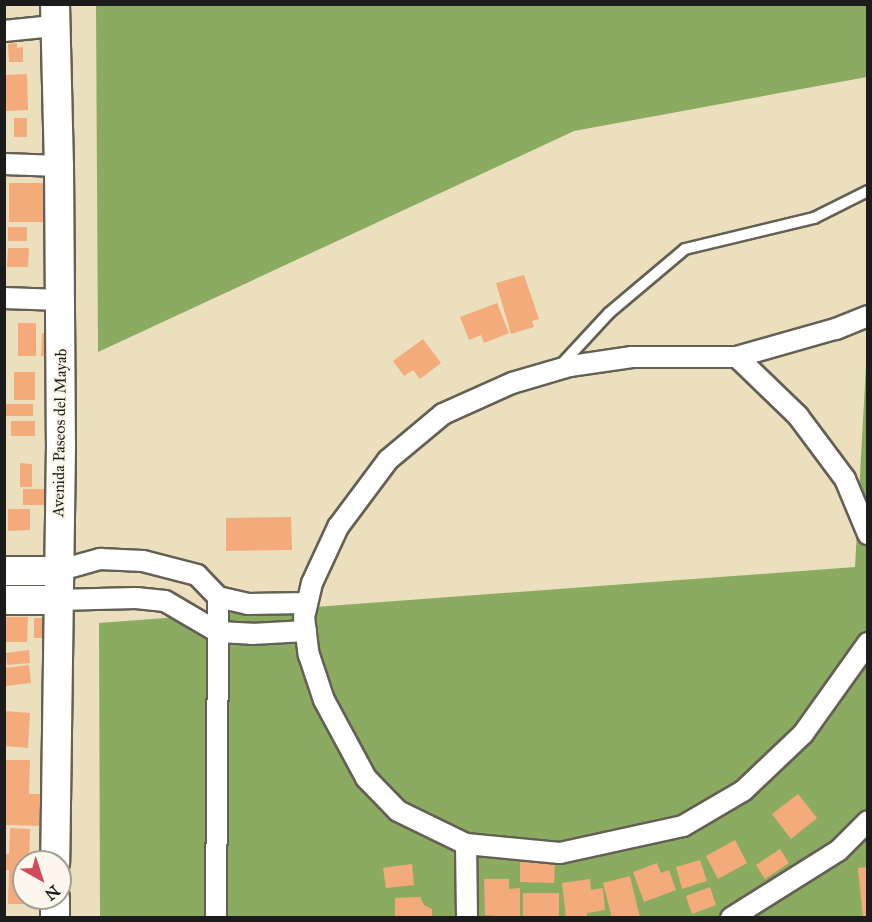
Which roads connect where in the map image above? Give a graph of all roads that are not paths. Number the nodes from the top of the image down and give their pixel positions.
1 (55, 15) edge
2 (4, 31) edge
3 (4, 164) edge
4 (59, 166) junction
5 (867, 191) edge
6 (4, 298) edge
7 (61, 300) junction
8 (867, 315) edge
9 (737, 357) junction
10 (555, 370) junction
11 (867, 534) edge
12 (4, 571) edge
13 (57, 571) junction
14 (218, 597) junction
15 (4, 600) edge
16 (57, 600) junction
17 (307, 603) junction
18 (306, 631) junction
19 (218, 632) junction
20 (867, 643) edge
21 (867, 821) edge
22 (465, 844) junction
23 (55, 850) edge
24 (216, 918) edge
25 (467, 918) edge
26 (731, 918) edge

1 - 2 street
1 - 4 main road, Avenida Paseos del Mayab
3 - 4 street
4 - 7 main road, Avenida Paseos del Mayab
5 - 10 lane
6 - 7 street
7 - 13 main road, Avenida Paseos del Mayab
8 - 9 street
9 - 10 street
9 - 11 street
10 - 17 street
12 - 13 main road
13 - 14 street
13 - 16 main road, Avenida Paseos del Mayab
14 - 17 street
14 - 19 street
15 - 16 main road
16 - 19 street
16 - 23 main road, Avenida Paseos del Mayab
17 - 18 street
18 - 19 street
18 - 22 street
19 - 24 street
20 - 22 street
21 - 26 street
22 - 25 street

